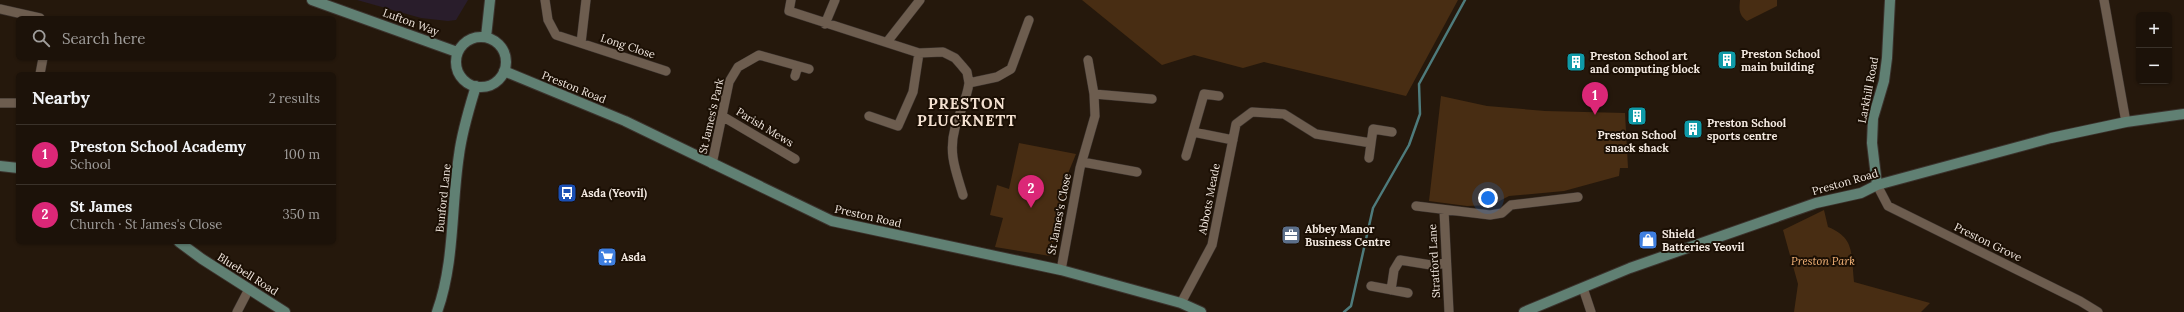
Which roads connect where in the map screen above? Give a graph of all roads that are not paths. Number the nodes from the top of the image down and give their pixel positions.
1 (312, 0) edge
2 (490, 0) edge
3 (545, 0) edge
4 (586, 0) edge
5 (791, 0) edge
6 (835, 0) edge
7 (920, 0) edge
8 (1890, 0) edge
9 (2104, 0) edge
10 (0, 9) edge
11 (31, 16) edge
12 (1029, 20) dead end
13 (825, 24) junction
14 (486, 37) junction
15 (888, 42) junction
16 (582, 43) junction
17 (457, 52) junction
18 (919, 53) junction
19 (43, 60) edge
20 (1088, 60) dead end
21 (798, 66) junction
22 (809, 70) dead end
23 (504, 71) junction
24 (666, 71) dead end
25 (40, 72) edge
26 (796, 76) dead end
27 (969, 83) junction
28 (476, 86) junction
29 (1094, 94) junction
30 (1219, 96) dead end
31 (1152, 99) dead end
32 (0, 103) edge
33 (16, 103) edge
34 (2184, 114) edge
35 (722, 116) junction
36 (869, 116) dead end
37 (2126, 122) junction
38 (1193, 132) junction
39 (1392, 132) dead end
40 (1233, 140) junction
41 (1371, 143) junction
42 (1186, 156) dead end
43 (1369, 158) dead end
44 (795, 159) dead end
45 (1082, 162) junction
46 (712, 164) junction
47 (0, 166) edge
48 (16, 168) edge
49 (1137, 172) dead end
50 (1877, 185) junction
51 (963, 195) dead end
52 (1578, 197) dead end
53 (1416, 206) dead end
54 (1444, 210) junction
55 (182, 244) edge
56 (1446, 263) junction
57 (1061, 270) junction
58 (1371, 286) dead end
59 (1583, 288) junction
60 (249, 289) junction
61 (1391, 290) junction
62 (1408, 293) dead end
63 (1181, 303) junction
64 (237, 312) edge
65 (285, 312) edge
66 (437, 312) edge
67 (1201, 312) edge
68 (1449, 312) edge
69 (1524, 312) edge
70 (1591, 312) edge
71 (2098, 312) edge

1 - 17 street, Lufton Way
2 - 14 street
3 - 16 street, Long Close
4 - 16 street
5 - 13 street
6 - 13 street
7 - 15 street
8 - 50 street, Larkhill Road
9 - 37 street
10 - 11 street
12 - 27 street
13 - 15 street
14 - 17 street
14 - 23 street
15 - 18 street
16 - 24 street, Long Close
17 - 28 street
18 - 27 street
18 - 36 street
19 - 25 street
20 - 29 street, St James's Close
21 - 22 street, St James's Park
21 - 26 street
21 - 35 street, St James's Park
23 - 28 street
23 - 46 street, Preston Road
27 - 51 street
28 - 66 street, Bunford Lane
29 - 31 street
29 - 45 street, St James's Close
30 - 38 street
32 - 33 street
34 - 37 street, Preston Road
35 - 44 street, Parish Mews
35 - 46 street, St James's Park
37 - 50 street, Preston Road
38 - 40 street
38 - 42 street
39 - 41 street
40 - 41 street, Abbots Meade
40 - 63 street, Abbots Meade
41 - 43 street
45 - 49 street, St James's Close
45 - 57 street, St James's Close
46 - 57 street, Preston Road
47 - 48 street
50 - 59 street, Preston Road
50 - 71 street, Preston Grove
52 - 54 street
53 - 54 street
54 - 56 street, Stratford Lane
55 - 60 street, Bluebell Road
56 - 61 street
56 - 68 street, Stratford Lane
57 - 63 street, Preston Road
58 - 61 street
59 - 69 street, Preston Road
59 - 70 street
60 - 64 street
60 - 65 street, Bluebell Road
61 - 62 street
63 - 67 street, Preston Road

